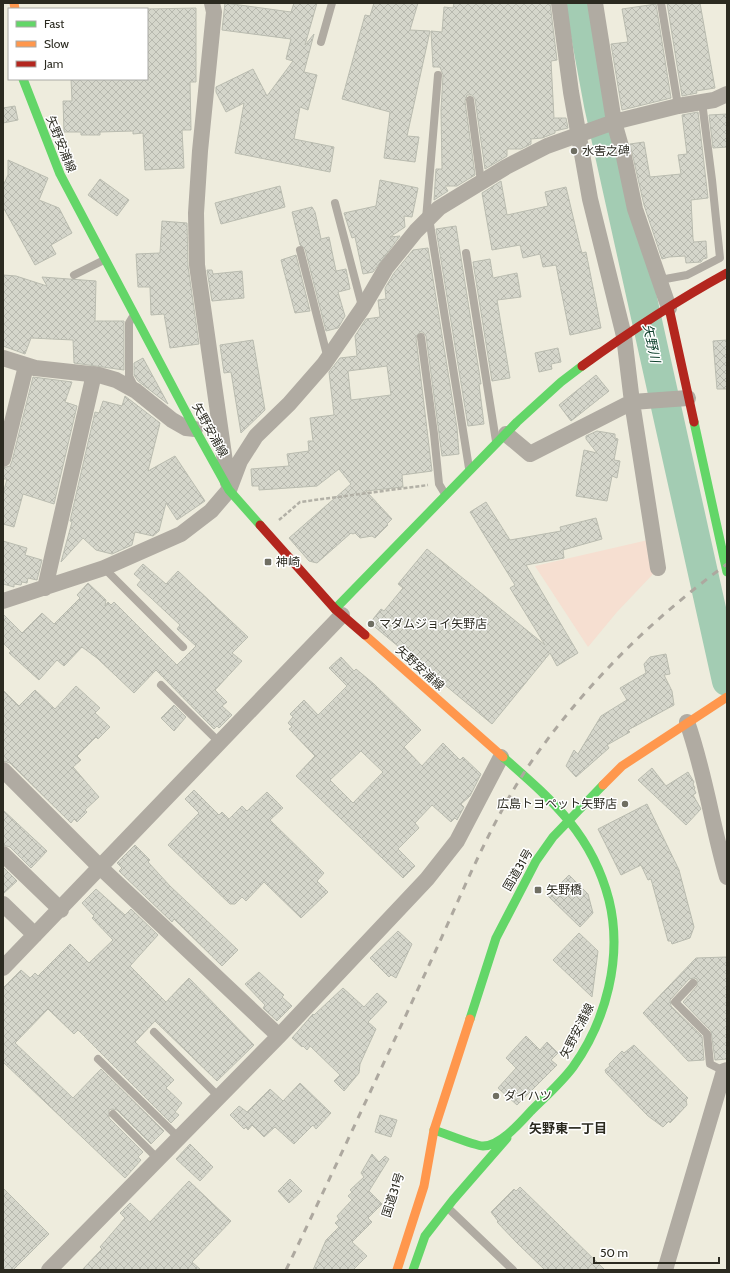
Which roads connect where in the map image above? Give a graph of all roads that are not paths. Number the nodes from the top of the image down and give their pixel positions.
1 (212, 3) edge
2 (332, 3) edge
3 (559, 3) edge
4 (595, 3) edge
5 (661, 3) edge
6 (320, 42) dead end
7 (438, 75) dead end
8 (23, 80) edge
9 (727, 94) edge
10 (470, 100) dead end
11 (702, 102) junction
12 (678, 106) junction
13 (611, 123) junction
14 (583, 132) junction
15 (481, 182) junction
16 (335, 203) dead end
17 (427, 220) junction
18 (300, 250) dead end
19 (466, 253) dead end
20 (105, 260) junction
21 (727, 273) edge
22 (74, 275) dead end
23 (660, 280) junction
24 (362, 309) junction
25 (666, 310) junction
26 (134, 315) junction
27 (627, 334) junction
28 (421, 337) dead end
29 (3, 358) edge
30 (328, 360) junction
31 (26, 366) junction
32 (94, 374) junction
33 (136, 391) junction
34 (688, 398) junction
35 (632, 402) junction
36 (195, 429) junction
37 (501, 438) junction
38 (3, 459) edge
39 (469, 471) junction
40 (229, 490) junction
41 (446, 495) junction
42 (104, 568) junction
43 (658, 568) dead end
44 (727, 572) edge
45 (46, 588) junction
46 (3, 601) edge
47 (338, 612) junction
48 (183, 647) dead end
49 (161, 685) dead end
50 (727, 697) edge
51 (692, 719) junction
52 (220, 743) junction
53 (501, 757) junction
54 (3, 770) edge
55 (3, 854) edge
56 (101, 868) junction
57 (727, 877) edge
58 (3, 904) edge
59 (60, 910) junction
60 (35, 935) junction
61 (3, 968) edge
62 (693, 983) dead end
63 (154, 1032) dead end
64 (278, 1036) junction
65 (98, 1059) dead end
66 (725, 1070) edge
67 (219, 1097) junction
68 (113, 1114) dead end
69 (521, 1122) junction
70 (434, 1130) junction
71 (179, 1138) junction
72 (420, 1158) dead end
73 (158, 1159) junction
74 (448, 1207) junction
75 (49, 1270) edge
76 (397, 1270) edge
77 (413, 1270) edge
78 (513, 1270) edge
79 (665, 1270) edge

1 - 40 street
2 - 6 lane
3 - 14 street
4 - 13 street
5 - 12 lane
7 - 17 lane
8 - 20 main road, 矢野安浦線
9 - 11 street
10 - 15 lane
11 - 12 street
11 - 23 lane
12 - 13 street
13 - 14 street
13 - 23 street
14 - 15 street
14 - 27 street
15 - 17 street
16 - 24 lane
17 - 24 street
17 - 39 lane
18 - 30 lane
19 - 37 lane
20 - 22 lane
20 - 26 main road, 矢野安浦線
21 - 25 main road
23 - 25 street
24 - 30 street
25 - 27 main road
25 - 34 main road
26 - 33 lane
26 - 36 main road, 矢野安浦線
27 - 35 street
27 - 37 main road
28 - 41 lane
29 - 31 street
30 - 40 street
31 - 32 street
31 - 38 street
32 - 33 street
32 - 45 street
33 - 36 street
34 - 35 street
34 - 44 main road
35 - 37 street
35 - 43 street
36 - 40 main road, 矢野安浦線
37 - 39 main road
39 - 41 main road
40 - 42 street
40 - 47 main road, 矢野安浦線
41 - 47 main road
42 - 45 street
42 - 48 lane
45 - 46 street
47 - 52 street
47 - 53 main road, 矢野安浦線
49 - 52 lane
50 - 51 main road, 国道31号
51 - 57 street
51 - 70 main road, 国道31号
52 - 56 street
53 - 64 street
53 - 69 main road, 矢野安浦線
54 - 56 street
55 - 59 street
56 - 59 street
56 - 64 street
58 - 60 street
59 - 60 street
60 - 61 street
62 - 66 lane
63 - 67 lane
64 - 67 street
65 - 71 lane
66 - 79 street
67 - 71 street
68 - 73 lane
69 - 70 main road, 矢野安浦線
69 - 74 main road
70 - 72 main road, 国道31号
70 - 76 main road, 国道31号
71 - 73 street
73 - 75 street
74 - 77 main road
74 - 78 lane

